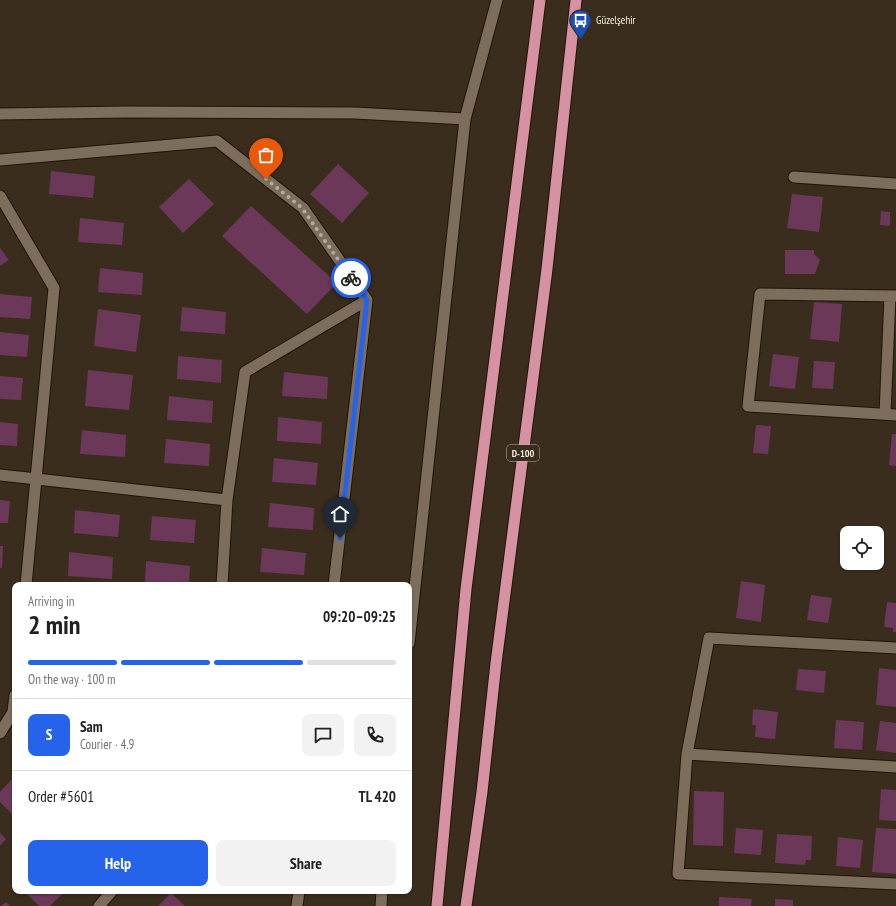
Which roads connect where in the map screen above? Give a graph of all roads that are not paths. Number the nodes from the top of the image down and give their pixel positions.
1 (497, 0) edge
2 (540, 0) edge
3 (576, 0) edge
4 (0, 114) edge
5 (465, 119) junction
6 (0, 160) edge
7 (794, 177) dead end
8 (896, 184) edge
9 (0, 196) edge
10 (893, 296) edge
11 (367, 300) junction
12 (891, 415) edge
13 (0, 475) edge
14 (36, 478) junction
15 (227, 500) junction
16 (26, 582) edge
17 (222, 582) edge
18 (334, 582) edge
19 (412, 614) edge
20 (896, 648) edge
21 (12, 714) edge
22 (0, 733) edge
23 (687, 754) junction
24 (896, 767) edge
25 (896, 884) edge
26 (109, 894) edge
27 (299, 894) edge
28 (382, 894) edge
29 (98, 906) edge
30 (297, 906) edge
31 (381, 906) edge
32 (437, 906) edge
33 (466, 906) edge

1 - 5 street
2 - 32 highway
3 - 33 highway, D-100
4 - 5 street
5 - 19 street
6 - 11 street
7 - 8 street
9 - 14 street
10 - 12 street
10 - 12 street
11 - 15 street
11 - 18 street
13 - 14 street
14 - 15 street
14 - 16 street
15 - 17 street
20 - 23 street
21 - 22 street
23 - 24 street
23 - 25 street
26 - 29 street
27 - 30 street
28 - 31 street

